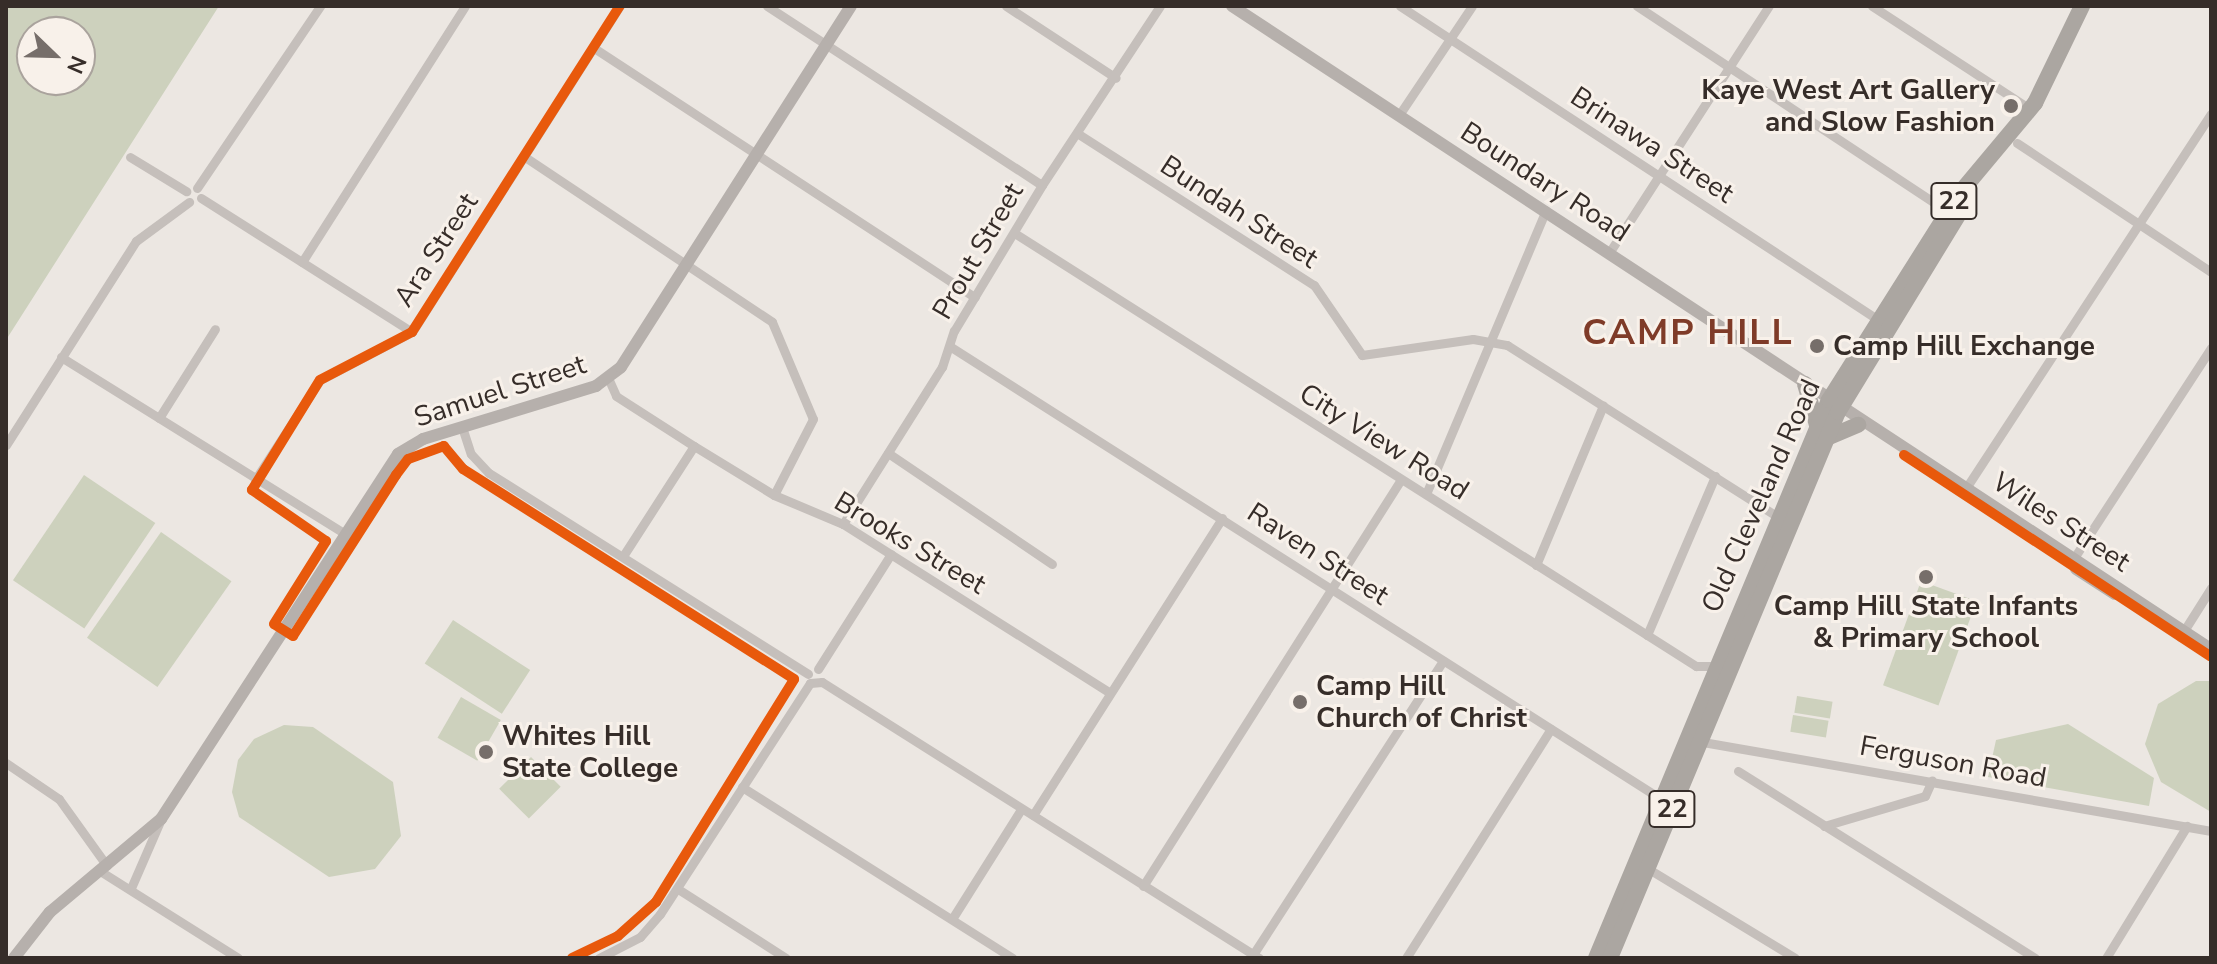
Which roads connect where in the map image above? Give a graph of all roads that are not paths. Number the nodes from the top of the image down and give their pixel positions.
1 (320, 6) edge
2 (465, 6) edge
3 (620, 6) edge
4 (767, 6) edge
5 (851, 6) edge
6 (1006, 6) edge
7 (1160, 6) edge
8 (1232, 6) edge
9 (1400, 6) edge
10 (1472, 6) edge
11 (1637, 6) edge
12 (1769, 6) edge
13 (1872, 6) edge
14 (2082, 6) edge
15 (2094, 6) edge
16 (1450, 39) junction
17 (826, 44) junction
18 (594, 48) junction
19 (1729, 67) junction
20 (1116, 78) junction
21 (2030, 109) junction
22 (2211, 114) edge
23 (1399, 115) junction
24 (1080, 135) junction
25 (2017, 143) junction
26 (757, 155) junction
27 (130, 157) dead end
28 (525, 157) junction
29 (1659, 176) junction
30 (1042, 185) junction
31 (186, 191) junction
32 (199, 193) junction
33 (189, 202) junction
34 (1546, 210) junction
35 (1947, 211) junction
36 (2139, 224) junction
37 (1016, 234) junction
38 (1609, 253) junction
39 (302, 262) junction
40 (687, 265) junction
41 (2211, 272) edge
42 (975, 297) junction
43 (1880, 321) junction
44 (215, 329) dead end
45 (412, 332) junction
46 (1490, 341) junction
47 (951, 347) junction
48 (2211, 348) edge
49 (61, 357) junction
50 (609, 380) junction
51 (1805, 384) junction
52 (1836, 405) junction
53 (1603, 406) junction
54 (159, 418) junction
55 (1858, 425) junction
56 (462, 427) junction
57 (1822, 432) junction
58 (6, 445) edge
59 (694, 446) junction
60 (888, 453) junction
61 (1715, 476) junction
62 (255, 480) junction
63 (1401, 480) junction
64 (1966, 488) junction
65 (1426, 494) junction
66 (774, 495) junction
67 (1778, 517) junction
68 (1222, 518) junction
69 (843, 524) junction
70 (345, 534) junction
71 (625, 553) junction
72 (891, 554) junction
73 (2074, 558) junction
74 (1052, 564) dead end
75 (1536, 565) junction
76 (2211, 588) edge
77 (1332, 589) junction
78 (2181, 634) junction
79 (1647, 635) junction
80 (2211, 649) edge
81 (2211, 657) edge
82 (1734, 660) junction
83 (1443, 661) junction
84 (1716, 667) junction
85 (812, 675) junction
86 (1110, 693) junction
87 (1551, 729) junction
88 (1693, 740) junction
89 (6, 763) edge
90 (1738, 771) dead end
91 (1932, 780) junction
92 (742, 787) junction
93 (1661, 799) junction
94 (1020, 811) junction
95 (1033, 815) junction
96 (161, 819) junction
97 (1824, 826) junction
98 (2187, 826) junction
99 (2211, 831) edge
100 (104, 868) junction
101 (1647, 868) junction
102 (1143, 886) junction
103 (131, 888) junction
104 (678, 889) junction
105 (952, 919) junction
106 (16, 956) edge
107 (1256, 956) edge
108 (238, 958) edge
109 (599, 958) edge
110 (786, 958) edge
111 (1012, 958) edge
112 (1406, 958) edge
113 (1596, 958) edge
114 (1610, 958) edge
115 (1795, 958) edge
116 (2035, 958) edge
117 (2106, 958) edge

1 - 32 street
2 - 39 street
3 - 18 street, Ara Street
4 - 17 street
5 - 17 main road, Samuel Street
6 - 20 street
7 - 20 street, Prout Street
8 - 23 main road, Boundary Road
9 - 16 street, Brinawa Street
10 - 16 street
11 - 19 street
12 - 19 street
13 - 21 street
14 - 21 highway, Old Cleveland Road / 22
15 - 25 highway, Old Cleveland Road / 22
16 - 23 street
16 - 29 street, Brinawa Street
17 - 26 main road, Samuel Street
17 - 30 street
18 - 26 street
18 - 28 street, Ara Street
19 - 29 street
19 - 35 street
20 - 24 street, Prout Street
21 - 35 highway, Old Cleveland Road / 22
22 - 36 street
23 - 34 main road, Boundary Road
24 - 30 street, Prout Street
24 - 46 street, Bundah Street
25 - 36 street
25 - 52 highway, Old Cleveland Road / 22
26 - 40 main road, Samuel Street
26 - 42 street
27 - 31 street
28 - 40 street
28 - 45 street, Ara Street
29 - 38 street
29 - 43 street, Brinawa Street
30 - 37 street, Prout Street
31 - 32 street
31 - 33 street
32 - 33 street
32 - 39 street
33 - 49 street
34 - 38 main road, Boundary Road
34 - 46 street
35 - 43 highway, Old Cleveland Road / 22
36 - 41 street
36 - 64 street
37 - 42 street, Prout Street
37 - 63 street, City View Road
38 - 51 main road, Boundary Road
39 - 45 street
40 - 50 main road, Samuel Street
40 - 66 street
42 - 47 street, Prout Street
43 - 52 highway, Old Cleveland Road / 22
44 - 54 street
45 - 62 street, Ara Street
46 - 53 street
46 - 65 street
47 - 60 street, Prout Street
47 - 68 street, Raven Street
48 - 73 street
49 - 54 street
49 - 58 street
50 - 56 main road, Samuel Street
50 - 59 street, Brooks Street
51 - 52 main road, Boundary Road
51 - 57 highway
52 - 55 main road, Wiles Street
52 - 57 highway, Old Cleveland Road / 22
52 - 64 main road, Wiles Street
53 - 61 street
53 - 75 street
54 - 62 street
55 - 57 highway
55 - 78 main road, Wiles Street
56 - 70 main road, Samuel Street
56 - 71 street
57 - 67 highway, Old Cleveland Road / 22
57 - 82 highway, Old Cleveland Road / 22
59 - 66 street, Brooks Street
59 - 71 street
60 - 69 street, Prout Street
60 - 74 street
61 - 67 street
61 - 79 street
62 - 70 street
63 - 65 street, City View Road
63 - 77 street
64 - 73 main road, Wiles Street
65 - 75 street, City View Road
66 - 69 street, Brooks Street
67 - 84 highway, Old Cleveland Road / 22
68 - 77 street, Raven Street
68 - 86 street
69 - 72 street, Brooks Street
70 - 96 main road, Samuel Street
71 - 85 street
72 - 85 street
72 - 86 street, Brooks Street
73 - 78 main road, Wiles Street
75 - 79 street, City View Road
76 - 78 street
77 - 83 street, Raven Street
77 - 102 street
78 - 80 main road, Wiles Street
78 - 81 main road, Wiles Street
79 - 84 street, City View Road
82 - 84 street
82 - 88 highway, Old Cleveland Road / 22
83 - 87 street, Raven Street
83 - 107 street
84 - 88 highway, Old Cleveland Road / 22
85 - 92 street
85 - 94 street
86 - 95 street
87 - 93 street, Raven Street
87 - 112 street
88 - 91 street, Ferguson Road
88 - 93 highway, Old Cleveland Road / 22
88 - 101 highway, Old Cleveland Road / 22
89 - 100 street
90 - 97 street
91 - 97 street
91 - 98 street, Ferguson Road
92 - 104 street
92 - 105 street
93 - 113 highway, Old Cleveland Road / 22
94 - 95 street
94 - 105 street
95 - 102 street
96 - 100 main road, Samuel Street
96 - 103 street, Samuel Street
97 - 116 street
98 - 99 street, Ferguson Road
98 - 117 street
100 - 103 street
100 - 106 main road, Samuel Street
101 - 114 highway, Old Cleveland Road / 22
101 - 115 street
102 - 107 street
103 - 108 street
104 - 109 street
104 - 110 street
105 - 111 street

